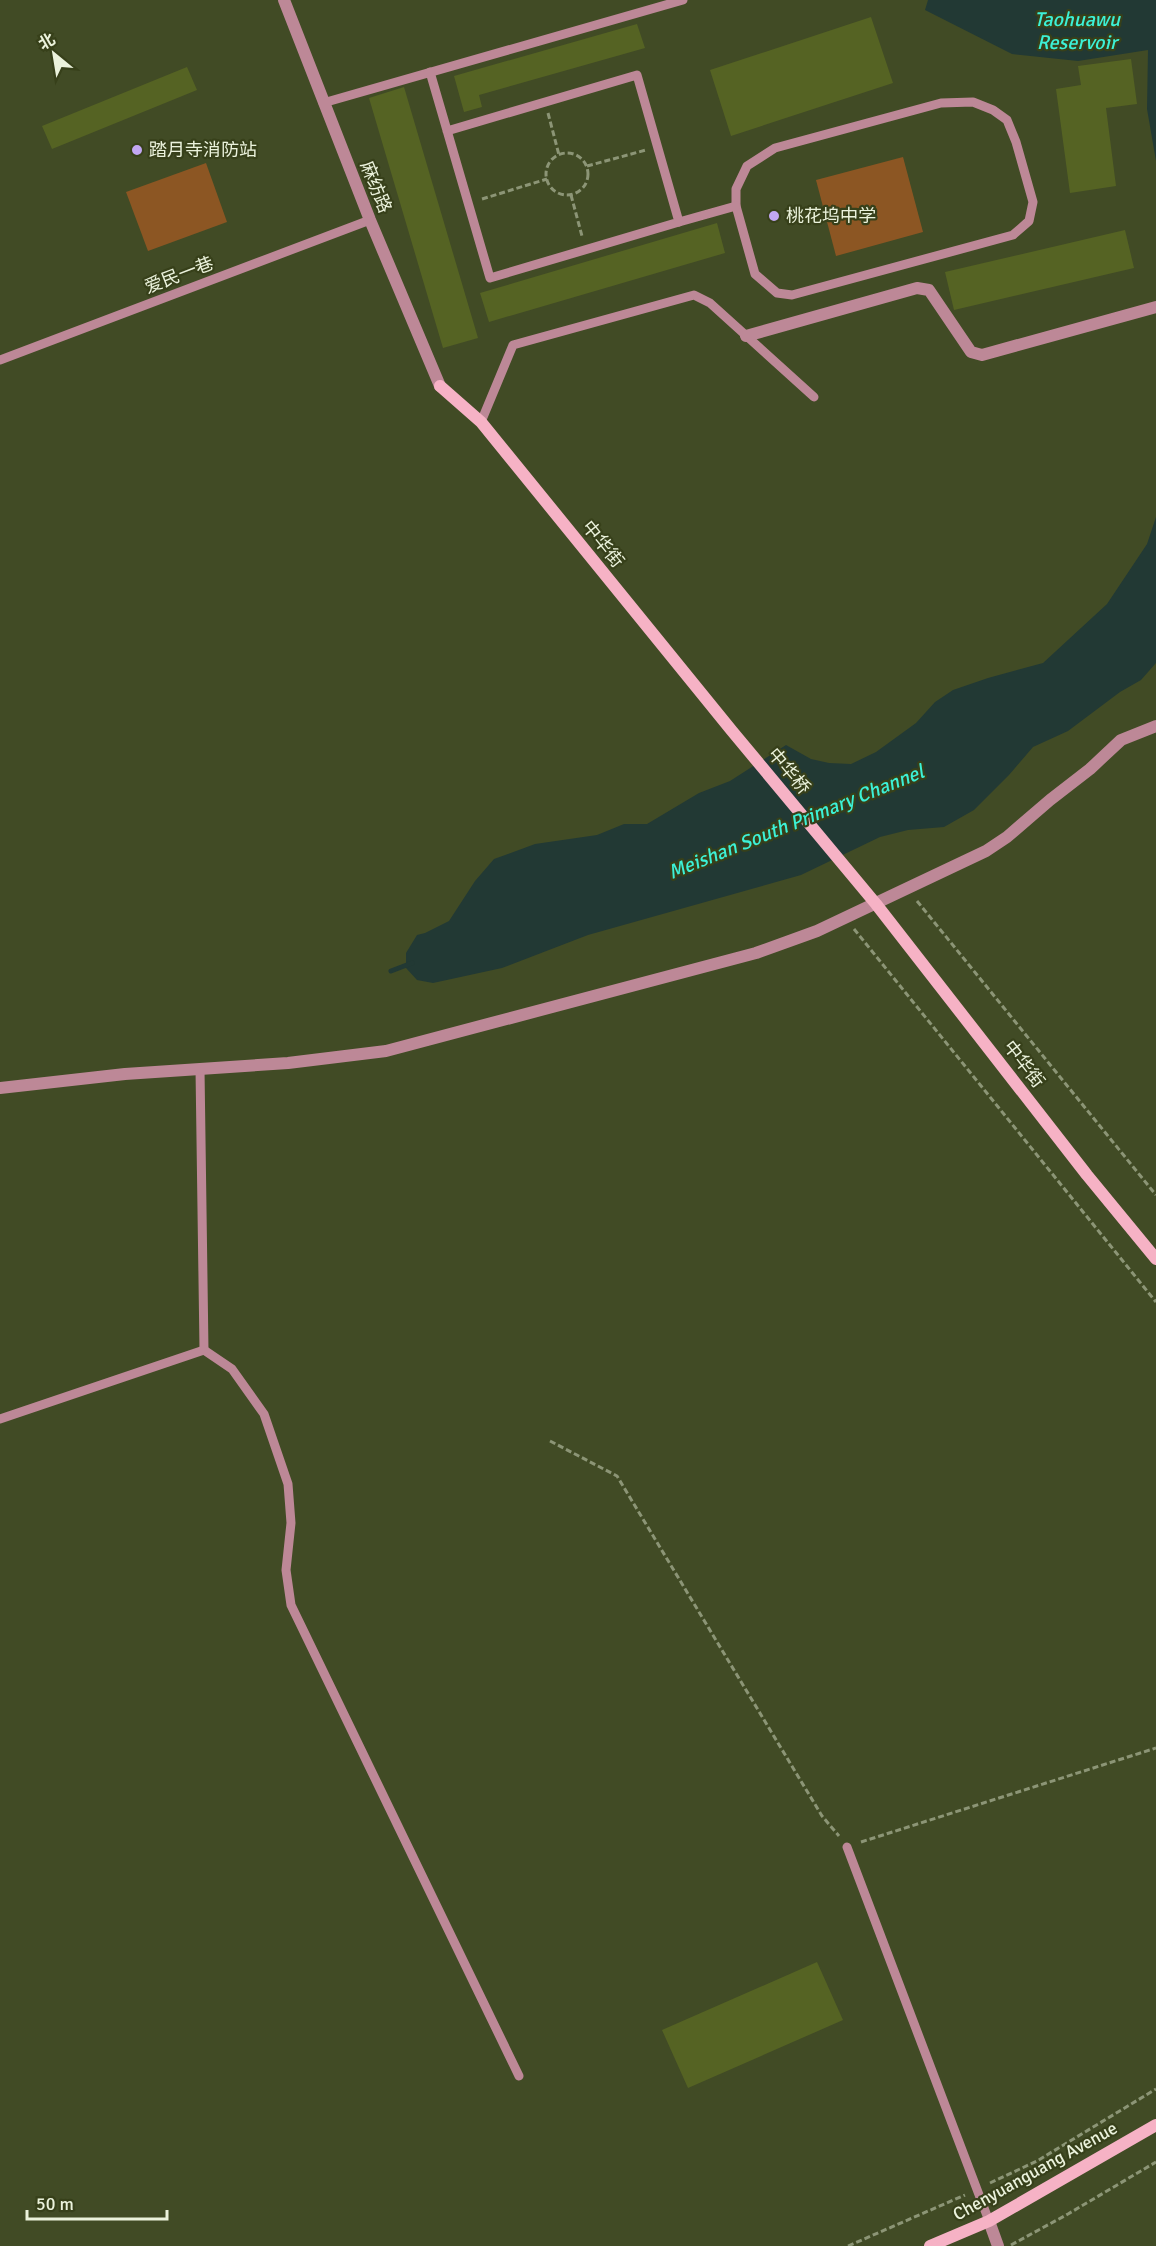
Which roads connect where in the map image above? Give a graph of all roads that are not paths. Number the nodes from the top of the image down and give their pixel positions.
1 (284, 0) edge
2 (683, 0) edge
3 (430, 72) junction
4 (323, 103) junction
5 (447, 131) junction
6 (736, 206) junction
7 (369, 220) junction
8 (680, 222) junction
9 (1156, 307) edge
10 (746, 336) junction
11 (0, 360) edge
12 (440, 386) joint
13 (813, 397) dead end
14 (481, 422) junction
15 (1156, 726) edge
16 (732, 731) joint
17 (864, 889) joint
18 (876, 904) junction
19 (200, 1069) junction
20 (0, 1088) edge
21 (1156, 1259) edge
22 (204, 1350) junction
23 (0, 1419) edge
24 (847, 1847) road end
25 (519, 2076) dead end
26 (1156, 2125) edge
27 (989, 2222) junction
28 (930, 2246) edge
29 (998, 2246) edge

1 - 4 street, 麻纺路
2 - 3 lane
3 - 4 lane
3 - 5 lane
4 - 7 street, 麻纺路
5 - 8 lane
5 - 8 lane
6 - 6 lane
6 - 8 lane
7 - 11 lane, 爱民一巷
7 - 12 street, 麻纺路
9 - 10 street
10 - 13 lane
10 - 14 lane
12 - 14 main road, 中华街
14 - 16 main road, 中华街
15 - 18 street
16 - 17 main road, 中华桥
17 - 18 main road, 中华街
18 - 19 street
18 - 21 main road, 中华街
19 - 20 street
19 - 22 lane
22 - 23 lane
22 - 25 lane
24 - 27 lane
26 - 27 main road, Chenyuanguang Avenue
27 - 28 main road, Chenyuanguang Avenue
27 - 29 street

